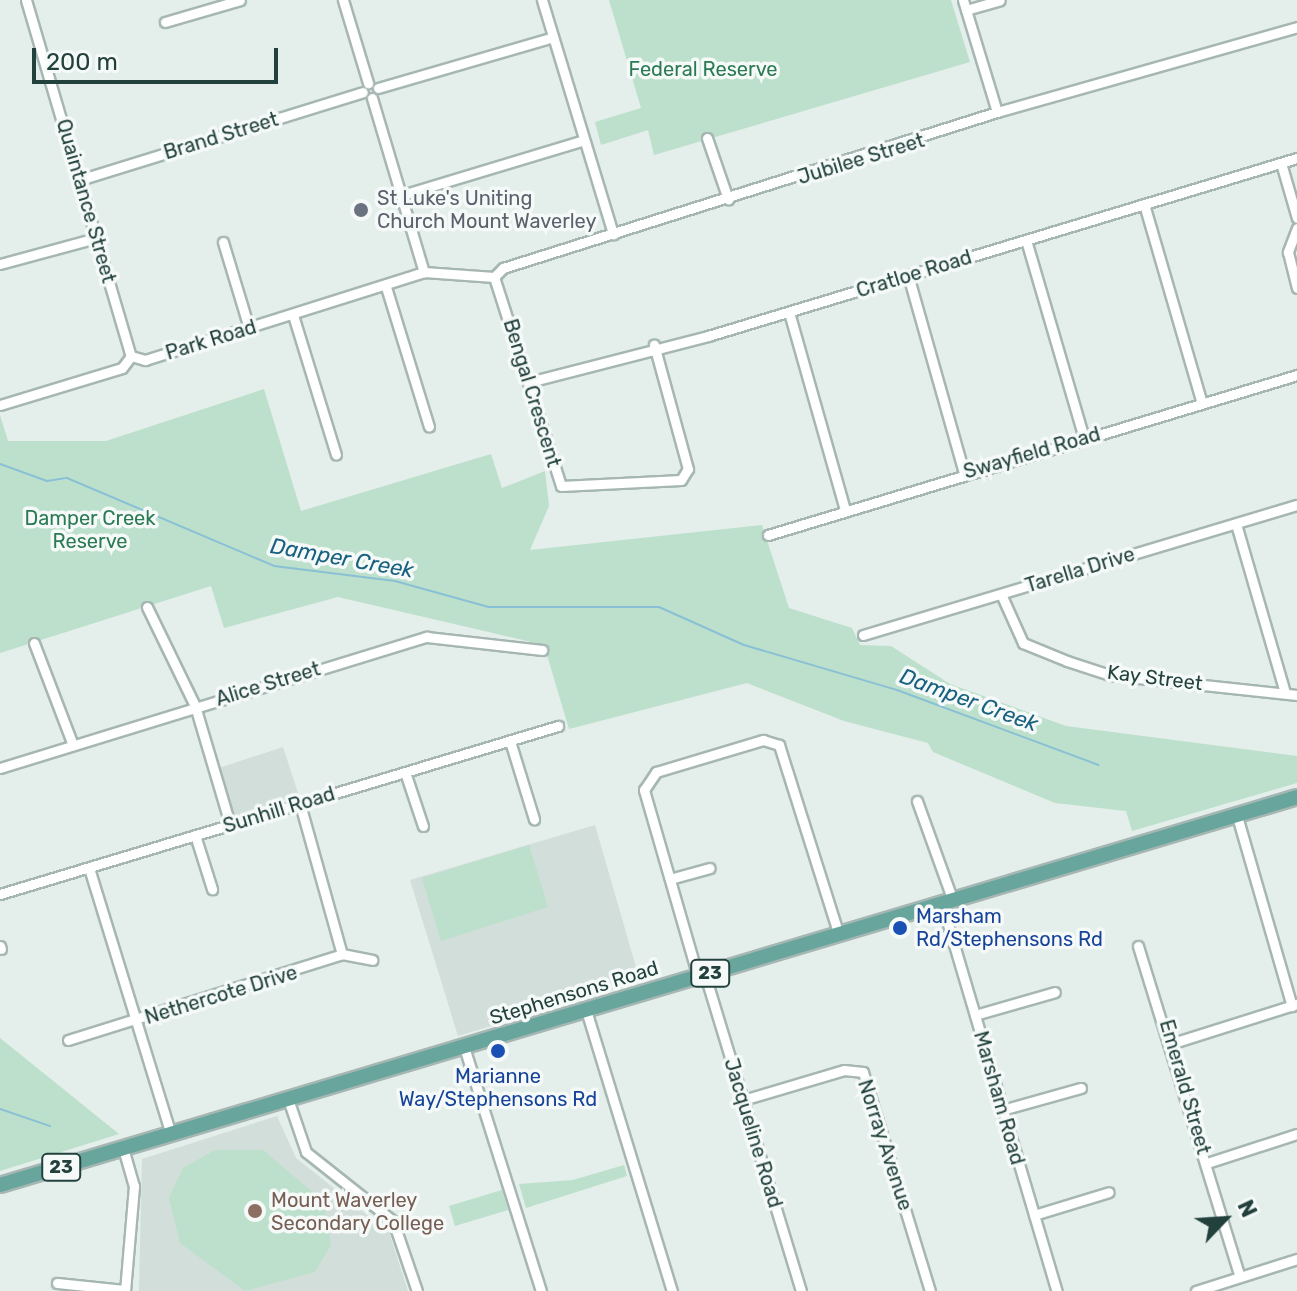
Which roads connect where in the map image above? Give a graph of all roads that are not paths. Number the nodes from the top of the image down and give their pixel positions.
1 (26, 0) edge
2 (240, 0) edge
3 (343, 0) edge
4 (542, 0) edge
5 (1000, 0) edge
6 (964, 5) edge
7 (165, 22) dead end
8 (1297, 27) edge
9 (553, 37) junction
10 (368, 91) junction
11 (997, 112) junction
12 (707, 138) dead end
13 (584, 140) junction
14 (1297, 158) edge
15 (1281, 163) junction
16 (79, 180) junction
17 (402, 195) junction
18 (728, 199) junction
19 (1144, 204) junction
20 (1297, 218) edge
21 (1297, 228) edge
22 (613, 234) junction
23 (96, 238) junction
24 (1026, 240) junction
25 (223, 242) dead end
26 (0, 264) edge
27 (424, 272) junction
28 (908, 275) junction
29 (494, 277) junction
30 (386, 287) junction
31 (1297, 288) edge
32 (789, 312) junction
33 (293, 315) junction
34 (249, 328) junction
35 (654, 345) junction
36 (131, 356) junction
37 (1297, 375) edge
38 (529, 382) junction
39 (1202, 403) junction
40 (0, 405) edge
41 (429, 427) dead end
42 (1084, 438) junction
43 (336, 455) dead end
44 (964, 473) junction
45 (1297, 505) edge
46 (845, 510) junction
47 (1236, 524) junction
48 (768, 535) dead end
49 (1001, 594) junction
50 (147, 607) dead end
51 (863, 635) dead end
52 (34, 643) dead end
53 (542, 650) dead end
54 (1285, 693) junction
55 (1297, 695) edge
56 (195, 706) junction
57 (558, 726) dead end
58 (510, 741) junction
59 (73, 745) junction
60 (0, 768) edge
61 (405, 772) junction
62 (1297, 797) edge
63 (917, 801) dead end
64 (300, 804) junction
65 (1237, 816) junction
66 (534, 819) dead end
67 (230, 824) junction
68 (423, 826) dead end
69 (195, 835) junction
70 (89, 868) junction
71 (710, 868) dead end
72 (670, 879) junction
73 (212, 889) dead end
74 (0, 894) edge
75 (948, 902) junction
76 (839, 935) junction
77 (1138, 946) dead end
78 (342, 954) junction
79 (372, 960) dead end
80 (701, 976) junction
81 (1055, 992) dead end
82 (1295, 1005) edge
83 (586, 1010) junction
84 (975, 1015) junction
85 (137, 1020) junction
86 (68, 1040) dead end
87 (1173, 1043) junction
88 (464, 1047) junction
89 (1081, 1088) dead end
90 (288, 1099) junction
91 (743, 1100) junction
92 (1002, 1110) junction
93 (171, 1134) junction
94 (1297, 1134) edge
95 (123, 1148) junction
96 (1207, 1163) junction
97 (0, 1185) edge
98 (1109, 1192) dead end
99 (1034, 1215) junction
100 (1297, 1259) edge
101 (1240, 1277) junction
102 (57, 1283) dead end
103 (1226, 1286) edge
104 (125, 1290) edge
105 (417, 1291) edge
106 (541, 1291) edge
107 (672, 1291) edge
108 (801, 1291) edge
109 (930, 1291) edge
110 (1057, 1291) edge
111 (1196, 1291) edge

1 - 16 street, Quaintance Street
2 - 7 street
3 - 10 street
4 - 9 street
5 - 6 street
6 - 11 street
8 - 11 street, Jubilee Street
9 - 10 street
9 - 13 street
10 - 16 street, Brand Street
10 - 17 street
11 - 18 street, Jubilee Street
12 - 18 street
13 - 17 street
13 - 22 street
14 - 15 street, Cratloe Road
15 - 19 street, Cratloe Road
15 - 20 street
16 - 23 street, Quaintance Street
17 - 27 street
18 - 22 street, Jubilee Street
19 - 24 street, Cratloe Road
19 - 39 street
21 - 31 street
22 - 29 street, Jubilee Street
23 - 26 street
23 - 36 street, Quaintance Street
24 - 28 street, Cratloe Road
24 - 42 street
25 - 34 street
27 - 29 street, Jubilee Street
27 - 30 street, Park Road
28 - 32 street, Cratloe Road
28 - 44 street
29 - 38 street, Bengal Crescent
30 - 33 street, Park Road
30 - 41 street
32 - 35 street, Cratloe Road
32 - 46 street
33 - 34 street, Park Road
33 - 43 street
34 - 36 street, Park Road
35 - 38 street, Cratloe Road
35 - 38 street, Bengal Crescent
36 - 40 street, Park Road
37 - 39 street, Swayfield Road
39 - 42 street, Swayfield Road
42 - 44 street, Swayfield Road
44 - 46 street, Swayfield Road
45 - 47 street, Tarella Drive
46 - 48 street, Swayfield Road
47 - 49 street, Tarella Drive
47 - 54 street
49 - 51 street, Tarella Drive
49 - 54 street, Kay Street
50 - 56 street
52 - 59 street
53 - 56 street, Alice Street
54 - 55 street, Kay Street
56 - 59 street, Alice Street
56 - 67 street
57 - 58 street, Sunhill Road
58 - 61 street, Sunhill Road
58 - 66 street
59 - 60 street, Alice Street
61 - 64 street, Sunhill Road
61 - 68 street
62 - 65 main road, Stephensons Road / 23
63 - 75 street, Marsham Road
64 - 67 street, Sunhill Road
64 - 78 street
65 - 75 main road, Stephensons Road / 23
65 - 82 street
67 - 69 street, Sunhill Road
69 - 70 street, Sunhill Road
69 - 73 street
70 - 74 street, Sunhill Road
70 - 85 street
71 - 72 street
72 - 76 street, Jacqueline Road
72 - 80 street, Jacqueline Road
75 - 76 main road, Stephensons Road / 23
75 - 84 street, Marsham Road
76 - 80 main road, Stephensons Road / 23
77 - 87 street, Emerald Street
78 - 79 street, Nethercote Drive
78 - 85 street, Nethercote Drive
80 - 83 main road, Stephensons Road / 23
80 - 91 street, Jacqueline Road
81 - 84 street
82 - 87 street
83 - 88 main road, Stephensons Road / 23
83 - 107 street
84 - 92 street, Marsham Road
85 - 86 street, Nethercote Drive
85 - 93 street
87 - 96 street, Emerald Street
88 - 90 main road, Stephensons Road / 23
88 - 106 street
89 - 92 street
90 - 93 main road, Stephensons Road / 23
90 - 105 street
91 - 108 street, Jacqueline Road
91 - 109 street, Norray Avenue
92 - 99 street, Marsham Road
93 - 95 main road, Stephensons Road / 23
94 - 96 street
95 - 97 main road, Stephensons Road / 23
95 - 104 street
96 - 101 street, Emerald Street
98 - 99 street
99 - 110 street, Marsham Road
100 - 101 street
101 - 103 street
102 - 104 street
103 - 111 street

